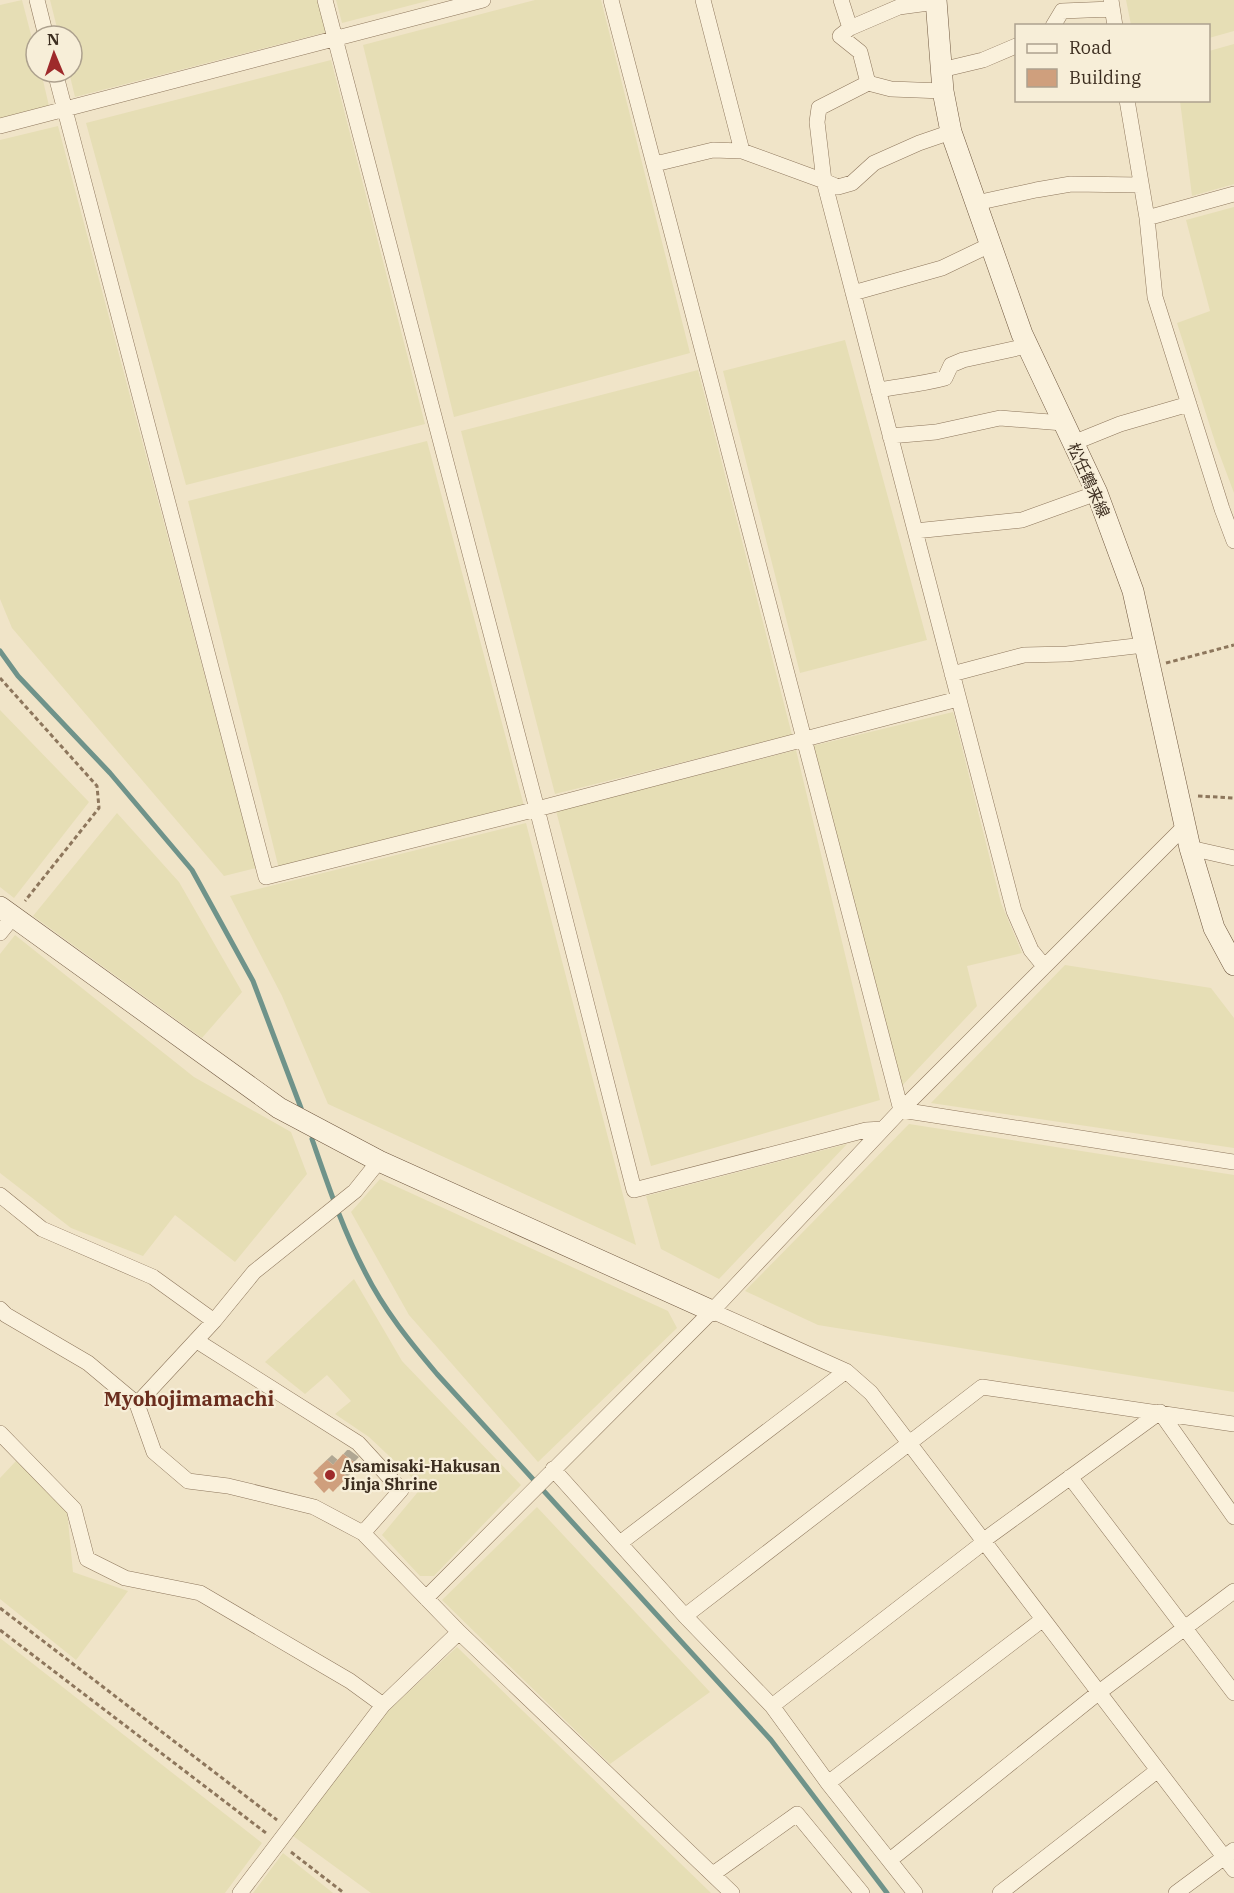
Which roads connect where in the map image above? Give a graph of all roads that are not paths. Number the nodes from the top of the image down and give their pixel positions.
1 (38, 0) edge
2 (325, 0) edge
3 (483, 0) edge
4 (611, 0) edge
5 (703, 0) edge
6 (841, 0) edge
7 (936, 1) edge
8 (1112, 4) edge
9 (43, 24) edge
10 (1054, 24) edge
11 (1115, 24) edge
12 (850, 28) junction
13 (334, 39) junction
14 (1015, 47) edge
15 (942, 80) junction
16 (868, 83) junction
17 (58, 84) edge
18 (1127, 102) edge
19 (65, 110) junction
20 (0, 126) edge
21 (951, 132) junction
22 (742, 151) junction
23 (655, 164) junction
24 (824, 181) junction
25 (1141, 185) junction
26 (1234, 194) edge
27 (976, 203) junction
28 (1147, 218) junction
29 (990, 245) junction
30 (853, 293) junction
31 (1027, 346) junction
32 (878, 390) junction
33 (1189, 404) junction
34 (1063, 423) junction
35 (890, 436) junction
36 (1073, 443) junction
37 (1097, 493) junction
38 (915, 531) junction
39 (1234, 541) edge
40 (1144, 645) junction
41 (952, 674) junction
42 (958, 699) junction
43 (804, 739) junction
44 (537, 809) junction
45 (1185, 826) junction
46 (1190, 848) junction
47 (1234, 858) edge
48 (7, 912) edge
49 (0, 933) edge
50 (1234, 965) edge
51 (1044, 966) junction
52 (901, 1110) junction
53 (883, 1129) junction
54 (379, 1161) junction
55 (1234, 1161) edge
56 (0, 1195) edge
57 (0, 1310) edge
58 (712, 1311) junction
59 (214, 1321) junction
60 (197, 1341) junction
61 (846, 1371) junction
62 (137, 1404) junction
63 (1160, 1412) junction
64 (1234, 1424) edge
65 (0, 1433) edge
66 (910, 1443) junction
67 (549, 1474) junction
68 (1070, 1477) junction
69 (1234, 1517) edge
70 (363, 1533) junction
71 (984, 1540) junction
72 (620, 1543) junction
73 (1234, 1591) edge
74 (426, 1598) junction
75 (685, 1616) junction
76 (1042, 1620) junction
77 (1185, 1627) junction
78 (459, 1632) junction
79 (1098, 1693) junction
80 (1234, 1693) edge
81 (383, 1705) junction
82 (772, 1706) junction
83 (1158, 1770) junction
84 (828, 1783) junction
85 (1229, 1853) edge
86 (890, 1860) junction
87 (1234, 1870) edge
88 (712, 1874) junction
89 (240, 1893) edge
90 (732, 1893) edge
91 (861, 1893) edge
92 (915, 1893) edge
93 (1000, 1893) edge
94 (1176, 1893) edge

1 - 9 street
2 - 13 street
3 - 13 street
4 - 23 street
5 - 22 street
6 - 12 street
7 - 12 street
7 - 15 main road, 松任鶴来線
8 - 10 street
8 - 11 street
12 - 16 street
13 - 19 street
13 - 44 street
14 - 15 street
15 - 16 street
15 - 21 main road, 松任鶴来線
16 - 24 street
17 - 19 street
18 - 25 street
19 - 20 street
19 - 44 street
21 - 24 street
21 - 27 main road, 松任鶴来線
22 - 23 street
22 - 24 street
23 - 43 street
24 - 30 street
25 - 27 street
25 - 28 street
26 - 28 street
27 - 29 main road, 松任鶴来線
28 - 33 street
29 - 30 street
29 - 31 main road, 松任鶴来線
30 - 32 street
31 - 32 street
31 - 34 main road, 松任鶴来線
32 - 35 street
33 - 36 street
33 - 39 street
34 - 35 street
34 - 36 main road, 松任鶴来線
35 - 38 street
36 - 37 main road, 松任鶴来線
37 - 38 street
37 - 40 main road, 松任鶴来線
38 - 41 street
40 - 41 street
40 - 45 main road, 松任鶴来線
41 - 42 street
42 - 43 street
42 - 51 street
43 - 44 street
43 - 52 street
44 - 53 street
45 - 46 main road, 松任鶴来線
45 - 51 street
46 - 47 street
46 - 50 main road, 松任鶴来線
48 - 49 street
48 - 54 main road
51 - 52 street
52 - 53 street
52 - 55 street
53 - 58 street
54 - 58 main road
54 - 59 street
56 - 59 street
57 - 62 street
58 - 61 street
58 - 67 street
59 - 60 street
60 - 62 street
60 - 70 street
61 - 66 street
61 - 72 street
62 - 70 street
63 - 64 street
63 - 66 street
63 - 68 street
63 - 69 street
65 - 81 street
66 - 71 street
66 - 75 street
67 - 72 street
67 - 74 street
68 - 71 street
68 - 77 street
70 - 74 street
71 - 76 street
71 - 82 street
72 - 75 street
73 - 77 street
74 - 78 street
75 - 82 street
76 - 79 street
76 - 84 street
77 - 79 street
77 - 80 street
78 - 81 street
78 - 88 street
79 - 83 street
79 - 86 street
81 - 89 street
82 - 84 street
83 - 85 street
83 - 93 street
84 - 86 street
85 - 87 street
85 - 94 street
86 - 92 street
88 - 90 street
88 - 91 street

